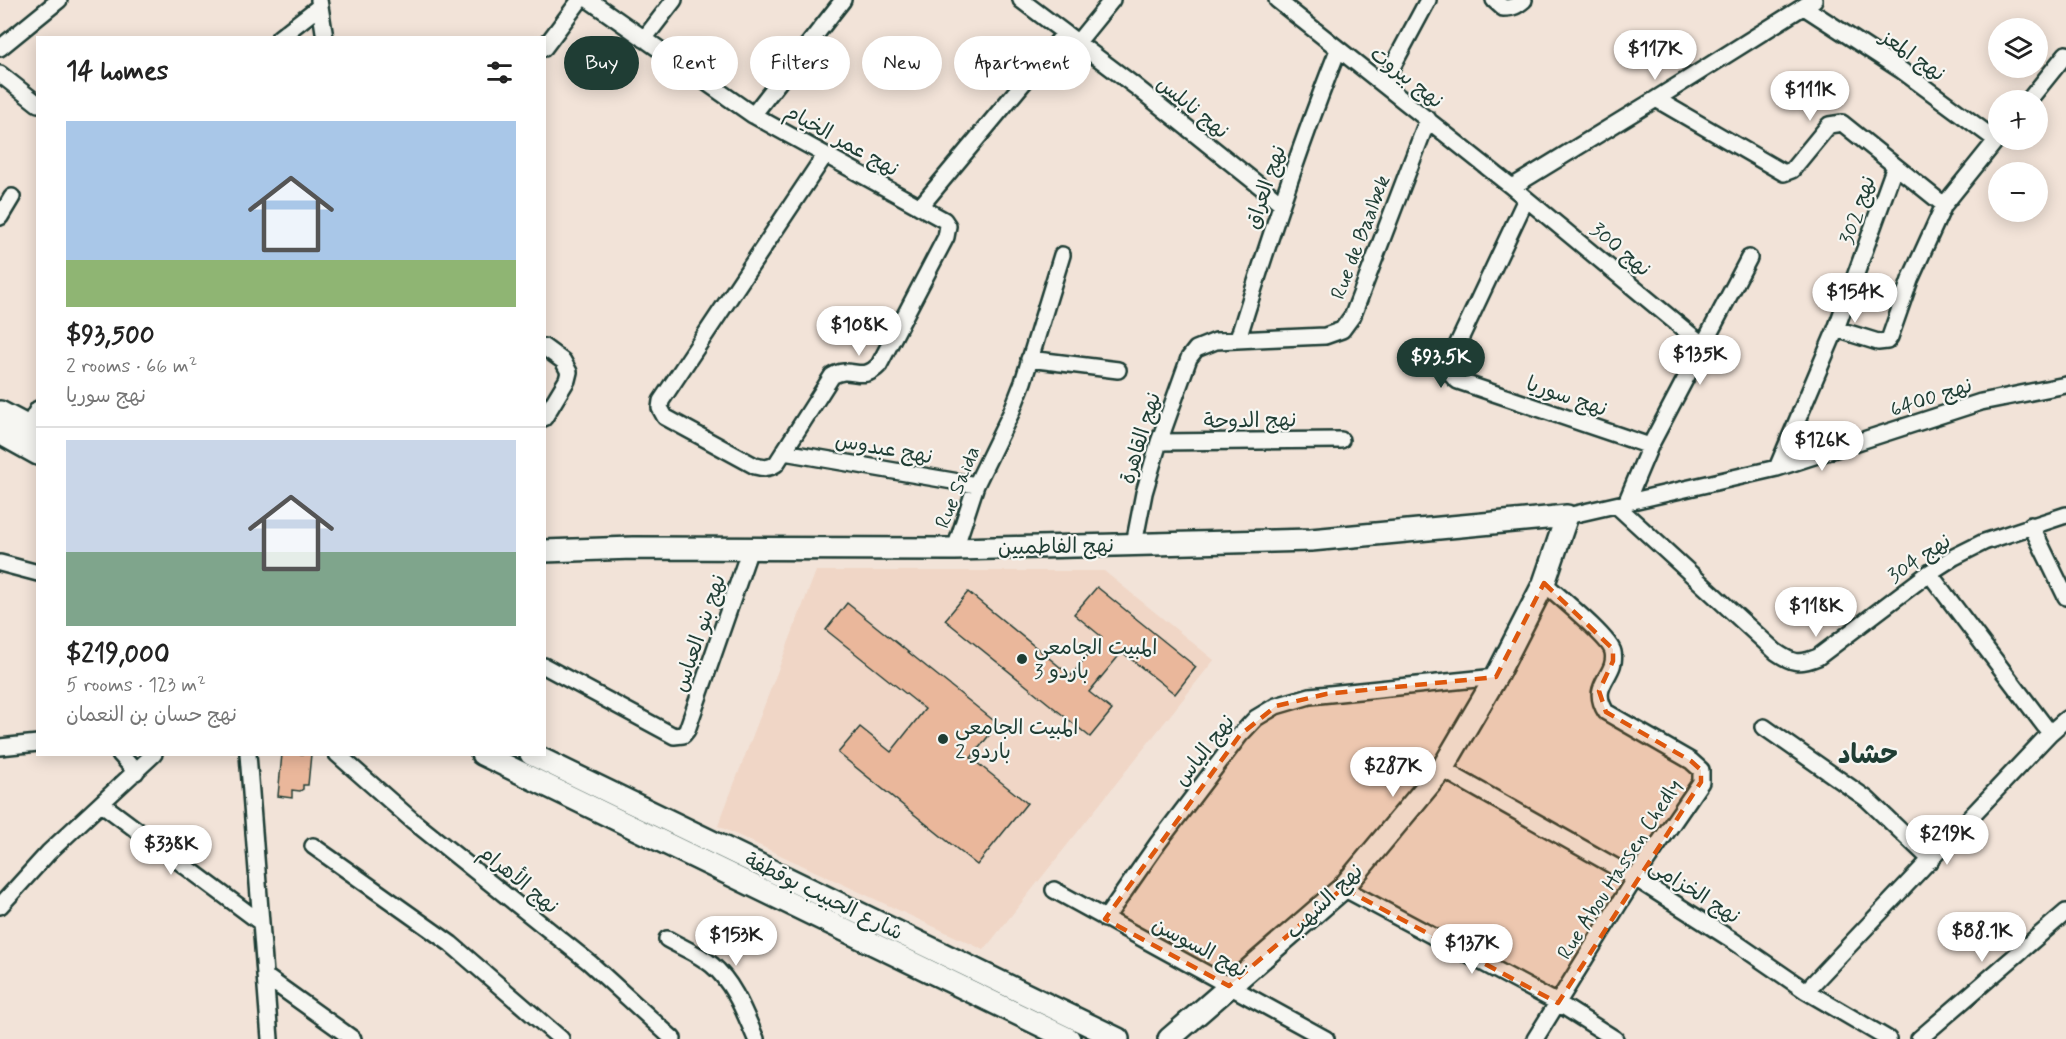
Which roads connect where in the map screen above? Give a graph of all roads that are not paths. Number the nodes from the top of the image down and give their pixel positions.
1 (59, 0) edge
2 (580, 0) edge
3 (589, 0) edge
4 (674, 0) edge
5 (843, 0) edge
6 (1021, 0) edge
7 (1112, 0) edge
8 (1277, 0) edge
9 (1428, 0) edge
10 (1494, 0) edge
11 (1524, 0) edge
12 (320, 3) edge
13 (1809, 3) edge
14 (281, 36) edge
15 (325, 36) edge
16 (1068, 36) edge
17 (1073, 36) edge
18 (644, 39) junction
19 (546, 45) edge
20 (0, 48) edge
21 (1338, 50) junction
22 (1091, 53) edge
23 (2066, 54) edge
24 (0, 74) edge
25 (1383, 84) junction
26 (1025, 90) edge
27 (2037, 90) edge
28 (1656, 99) junction
29 (36, 102) edge
30 (753, 115) junction
31 (1428, 119) junction
32 (1988, 134) edge
33 (1989, 150) edge
34 (825, 155) junction
35 (1894, 166) junction
36 (1512, 187) junction
37 (12, 197) dead end
38 (1526, 198) junction
39 (1281, 203) junction
40 (1944, 205) junction
41 (921, 207) junction
42 (0, 217) edge
43 (1062, 255) dead end
44 (1749, 258) dead end
45 (1836, 329) junction
46 (1238, 339) junction
47 (1703, 345) junction
48 (546, 348) edge
49 (1196, 349) joint
50 (1029, 359) junction
51 (1118, 370) dead end
52 (2066, 385) edge
53 (0, 412) edge
54 (546, 415) edge
55 (34, 422) edge
56 (0, 433) edge
57 (1341, 440) dead end
58 (1159, 442) junction
59 (1650, 446) junction
60 (784, 452) junction
61 (36, 453) edge
62 (1777, 468) junction
63 (976, 485) junction
64 (1622, 504) junction
65 (2066, 515) edge
66 (1567, 516) junction
67 (2031, 525) junction
68 (1134, 544) junction
69 (750, 549) junction
70 (955, 549) junction
71 (546, 550) edge
72 (0, 563) edge
73 (36, 572) edge
74 (1929, 573) junction
75 (1544, 583) junction
76 (2066, 597) edge
77 (546, 667) edge
78 (1496, 677) junction
79 (2066, 719) edge
80 (1764, 727) dead end
81 (2050, 732) junction
82 (36, 743) edge
83 (0, 747) edge
84 (122, 756) edge
85 (152, 756) edge
86 (248, 756) edge
87 (339, 756) edge
88 (486, 756) edge
89 (535, 756) edge
90 (1443, 770) junction
91 (136, 772) junction
92 (102, 804) junction
93 (313, 846) dead end
94 (1931, 860) junction
95 (1635, 878) junction
96 (1343, 888) junction
97 (1054, 890) dead end
98 (0, 906) edge
99 (2066, 912) edge
100 (1105, 920) junction
101 (260, 922) junction
102 (667, 939) dead end
103 (265, 976) junction
104 (1229, 986) junction
105 (1806, 991) junction
106 (1558, 1003) junction
107 (270, 1039) edge
108 (353, 1039) edge
109 (561, 1039) edge
110 (673, 1039) edge
111 (756, 1039) edge
112 (1069, 1039) edge
113 (1118, 1039) edge
114 (1169, 1039) edge
115 (1326, 1039) edge
116 (1535, 1039) edge
117 (1615, 1039) edge
118 (1888, 1039) edge
119 (1919, 1039) edge

1 - 20 street
2 - 19 street
3 - 18 street, نهج عمر الخيام
4 - 18 street
5 - 30 street
6 - 16 street, نهج نابلس
7 - 17 street
8 - 21 street, نهج بيروت
9 - 25 street
10 - 11 street
12 - 14 street
12 - 15 street
13 - 28 street
13 - 32 street, نهج المعز
18 - 30 street, نهج عمر الخيام
21 - 25 street, نهج بيروت
21 - 39 street, نهج العراق
22 - 39 street, نهج نابلس
23 - 27 street
24 - 29 street
25 - 31 street, نهج بيروت
26 - 41 street
28 - 35 street
28 - 36 street
30 - 34 street, نهج عمر الخيام
31 - 36 street, نهج بيروت
31 - 46 street, Rue de Baalbek
33 - 40 street
34 - 41 street, نهج عمر الخيام
34 - 60 street
35 - 40 street
35 - 45 street, نهج 302
36 - 38 street, نهج 300
37 - 42 street
38 - 47 street, نهج 300
38 - 59 street, نهج سوريا
39 - 46 street, نهج العراق
40 - 45 street
41 - 60 street, نهج عمر الخيام
43 - 50 street, Rue Saida
44 - 47 street
45 - 62 street, نهج 302
46 - 49 street, Rue de Baalbek
47 - 59 street
48 - 54 street
49 - 58 street, نهج القاهرة
50 - 51 street
50 - 63 street, Rue Saida
52 - 62 street, نهج 6400
53 - 55 street
56 - 61 street
57 - 58 street, نهج الدوحة
58 - 68 street, نهج القاهرة
59 - 64 street
60 - 63 street, نهج عبدوس
62 - 64 street, نهج 6400
63 - 70 street, Rue Saida
64 - 66 street, نهج 6400
64 - 74 street, نهج 304
65 - 67 street, نهج 304
66 - 68 street, نهج الفاطميين
66 - 75 street, نهج الشهب
67 - 74 street, نهج 304
67 - 76 street
68 - 70 street, نهج الفاطميين
69 - 70 street, نهج الفاطميين
69 - 71 street, نهج الفاطميين
69 - 77 street, نهج بنو العباس
72 - 73 street
74 - 81 street
75 - 78 street, نهج الشهب
75 - 95 street, Rue Abou Hassen Chedly
78 - 90 street, نهج الشهب
78 - 100 street, نهج الياس
79 - 81 street
80 - 94 street
81 - 94 street
82 - 83 street
84 - 91 street
85 - 91 street
86 - 101 street
87 - 110 street, نهج الأهرام
88 - 112 street, شارع الحبيب بوقطفة
89 - 113 street, شارع الحبيب بوقطفة
90 - 95 street, نهج الخزامى
90 - 96 street, نهج الشهب
91 - 92 street
92 - 98 street
92 - 101 street
93 - 109 street
94 - 105 street
95 - 105 street, نهج الخزامى
95 - 106 street, Rue Abou Hassen Chedly
96 - 104 street, نهج الشهب
96 - 106 street
97 - 100 street, نهج السوسن
99 - 119 street
100 - 104 street, نهج السوسن
101 - 103 street
102 - 111 street
103 - 107 street
103 - 108 street
104 - 114 street, نهج الشهب
104 - 115 street, نهج السوسن
105 - 118 street, نهج الخزامى
106 - 116 street, Rue Abou Hassen Chedly
106 - 117 street

